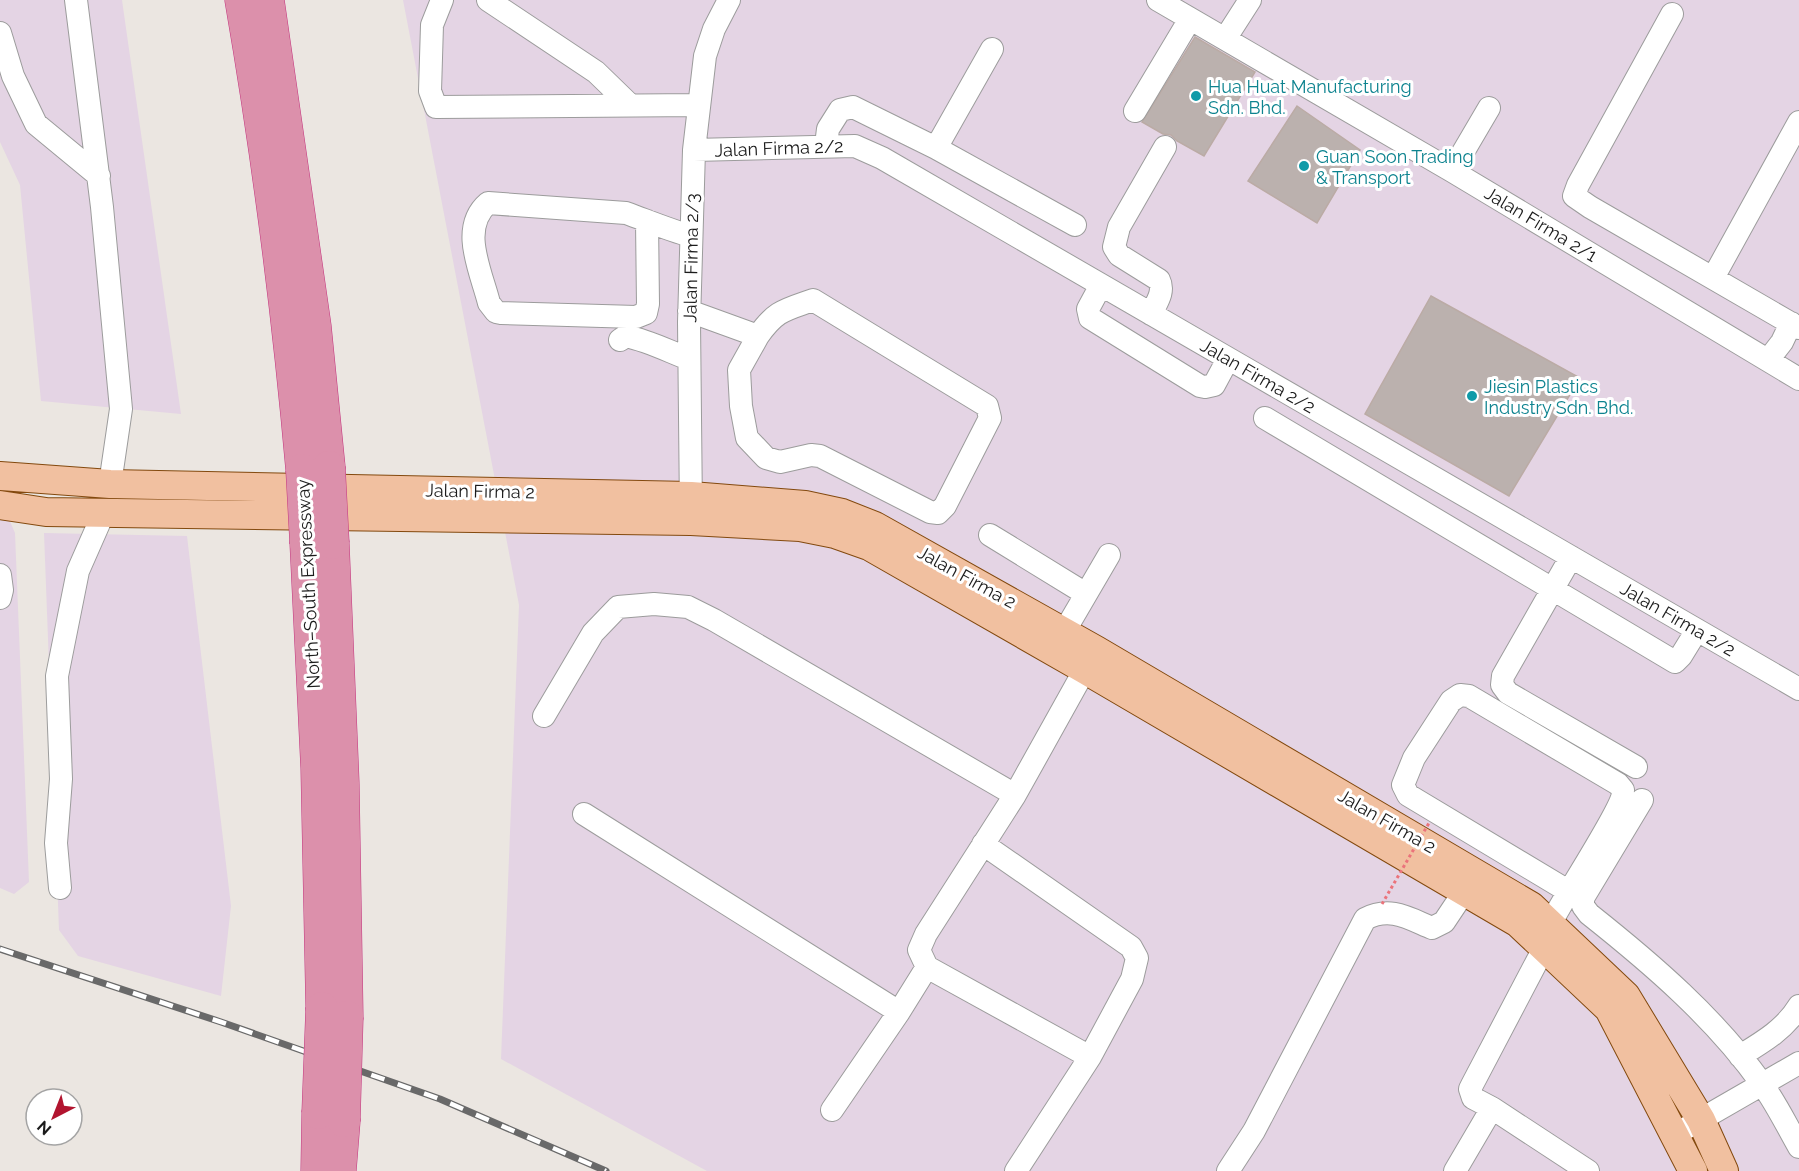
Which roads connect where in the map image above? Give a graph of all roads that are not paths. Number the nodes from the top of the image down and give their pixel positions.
1 (76, 0) edge
2 (241, 0) edge
3 (268, 0) edge
4 (285, 0) edge
5 (442, 0) edge
6 (488, 0) edge
7 (729, 0) edge
8 (1158, 0) edge
9 (1250, 0) edge
10 (1672, 14) dead end
11 (1190, 19) junction
12 (0, 33) edge
13 (1226, 39) junction
14 (993, 49) dead end
15 (630, 105) junction
16 (699, 105) junction
17 (1489, 108) dead end
18 (1135, 111) dead end
19 (1799, 122) edge
20 (826, 146) junction
21 (1165, 147) dead end
22 (936, 148) junction
23 (693, 150) junction
24 (1452, 171) junction
25 (99, 176) junction
26 (295, 185) junction
27 (647, 221) junction
28 (1075, 225) dead end
29 (691, 236) junction
30 (1713, 278) junction
31 (1101, 285) junction
32 (689, 311) junction
33 (1150, 314) junction
34 (1795, 325) edge
35 (758, 336) junction
36 (620, 340) dead end
37 (690, 359) junction
38 (1228, 359) junction
39 (1768, 360) junction
40 (1799, 379) edge
41 (1265, 418) dead end
42 (316, 468) junction
43 (0, 477) edge
44 (110, 484) junction
45 (1449, 487) junction
46 (0, 505) edge
47 (691, 508) junction
48 (104, 513) junction
49 (1433, 517) junction
50 (990, 535) dead end
51 (1532, 535) junction
52 (1109, 555) dead end
53 (1571, 557) junction
54 (1513, 565) junction
55 (0, 575) edge
56 (1553, 589) junction
57 (1086, 594) junction
58 (0, 598) edge
59 (1697, 630) junction
60 (1064, 632) junction
61 (1090, 660) junction
62 (1799, 689) edge
63 (544, 716) dead end
64 (1636, 767) dead end
65 (1015, 795) junction
66 (1642, 800) dead end
67 (584, 814) dead end
68 (983, 844) junction
69 (60, 888) dead end
70 (1464, 891) junction
71 (1568, 891) junction
72 (1546, 936) junction
73 (927, 966) junction
74 (1799, 1006) edge
75 (899, 1012) junction
76 (1740, 1056) junction
77 (1090, 1057) junction
78 (1799, 1063) edge
79 (1762, 1084) junction
80 (1492, 1108) junction
81 (832, 1110) dead end
82 (1790, 1113) edge
83 (331, 1117) junction
84 (1701, 1120) junction
85 (1674, 1135) junction
86 (1799, 1147) edge
87 (317, 1171) edge
88 (340, 1171) edge
89 (1016, 1171) edge
90 (1228, 1171) edge
91 (1455, 1171) edge
92 (1588, 1171) edge
93 (1693, 1171) edge
94 (1724, 1171) edge

1 - 25 street
2 - 42 highway, North–South Expressway
3 - 26 highway, North–South Expressway
4 - 26 highway
5 - 15 street
6 - 15 street
7 - 16 street, Jalan Firma 2/3
8 - 11 street, Jalan Firma 2/1
9 - 13 street
10 - 30 street
11 - 13 street, Jalan Firma 2/1
11 - 18 street
12 - 25 street
13 - 24 street, Jalan Firma 2/1
14 - 22 street
15 - 16 street
16 - 23 street, Jalan Firma 2/3
17 - 24 street
19 - 30 street
20 - 22 street
20 - 23 street, Jalan Firma 2/2
20 - 31 street, Jalan Firma 2/2
21 - 33 street
22 - 28 street
23 - 29 street, Jalan Firma 2/3
24 - 39 street, Jalan Firma 2/1
25 - 44 street
26 - 42 highway, North–South Expressway
27 - 27 street
27 - 29 street
29 - 32 street, Jalan Firma 2/3
30 - 34 street
31 - 33 street, Jalan Firma 2/2
31 - 38 street
32 - 35 street
32 - 37 street, Jalan Firma 2/3
33 - 38 street, Jalan Firma 2/2
34 - 39 street
35 - 35 street
36 - 37 street
37 - 47 street, Jalan Firma 2/3
38 - 45 street, Jalan Firma 2/2
39 - 40 street, Jalan Firma 2/1
41 - 49 street
42 - 83 highway, North–South Expressway, bridge
43 - 44 main road, Jalan Firma 2
44 - 47 main road, Jalan Firma 2
45 - 49 street
45 - 51 street, Jalan Firma 2/2
46 - 48 main road, Jalan Firma 2
47 - 48 main road, Jalan Firma 2
47 - 60 main road, Jalan Firma 2
47 - 61 main road, Jalan Firma 2
48 - 69 street
49 - 54 street
50 - 57 street
51 - 53 street, Jalan Firma 2/2
51 - 54 street
52 - 57 street
53 - 56 street
53 - 59 street, Jalan Firma 2/2
54 - 56 street
55 - 58 street
56 - 59 street
56 - 64 street
57 - 60 street
59 - 62 street, Jalan Firma 2/2
60 - 61 main road, Jalan Firma 2
61 - 65 street
61 - 70 main road, Jalan Firma 2
61 - 72 main road, Jalan Firma 2
63 - 65 street
65 - 68 street
66 - 76 street
67 - 75 street
68 - 73 street
68 - 77 street
70 - 72 main road, Jalan Firma 2
70 - 90 street
71 - 71 street
71 - 72 street
72 - 80 street
72 - 84 main road, Jalan Firma 2
72 - 85 main road, Jalan Firma 2
73 - 75 street
73 - 77 street
74 - 76 street
75 - 81 street
76 - 79 street
77 - 89 street
78 - 79 street
79 - 82 street
79 - 84 street
80 - 91 street
80 - 92 street
82 - 86 street
83 - 87 highway, North–South Expressway
83 - 88 highway, North–South Expressway
84 - 85 street
84 - 94 main road, Jalan Firma 2
85 - 93 main road, Jalan Firma 2

